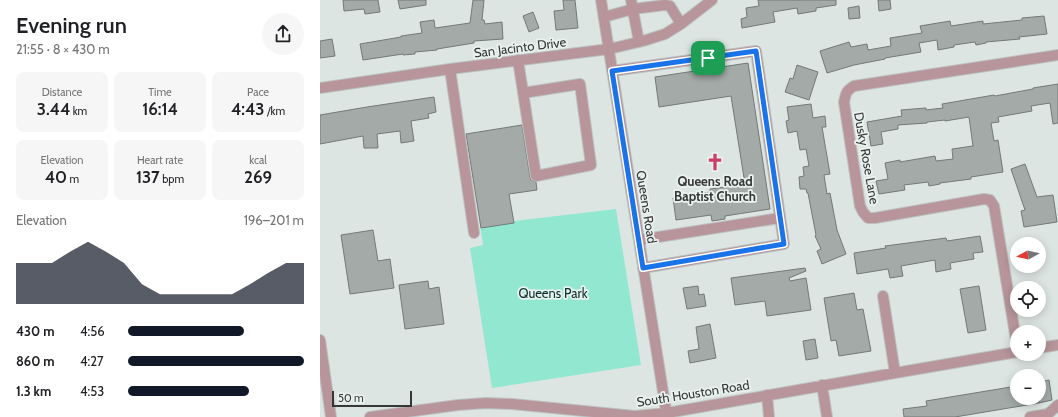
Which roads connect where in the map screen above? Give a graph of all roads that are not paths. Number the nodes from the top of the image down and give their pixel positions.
1 (601, 0) edge
2 (712, 0) edge
3 (632, 4) edge
4 (604, 17) junction
5 (681, 24) junction
6 (639, 42) junction
7 (609, 49) junction
8 (1058, 55) edge
9 (518, 60) junction
10 (450, 68) junction
11 (612, 71) junction
12 (320, 88) edge
13 (523, 93) junction
14 (780, 218) junction
15 (474, 233) dead end
16 (638, 240) junction
17 (643, 268) junction
18 (883, 296) dead end
19 (1014, 325) edge
20 (320, 340) edge
21 (1058, 345) edge
22 (1046, 347) edge
23 (1010, 353) edge
24 (895, 372) junction
25 (822, 386) junction
26 (767, 395) junction
27 (1058, 405) edge
28 (667, 415) edge
29 (331, 417) edge
30 (370, 417) edge
31 (769, 417) edge
32 (827, 417) edge
33 (1030, 417) edge

1 - 4 street, Queens Road
2 - 5 street, San Jacinto Drive
3 - 4 street
3 - 5 street
3 - 6 street
4 - 7 street, Queens Road
5 - 6 street, San Jacinto Drive
6 - 7 street, San Jacinto Drive
7 - 9 street, San Jacinto Drive
7 - 11 street, Queens Road
8 - 19 street, Dusky Rose Lane
9 - 10 street, San Jacinto Drive
9 - 13 street
10 - 12 street, San Jacinto Drive
10 - 15 street
11 - 14 street
11 - 16 street, Queens Road
13 - 13 street
14 - 16 street
14 - 17 street
16 - 17 street, Queens Road
17 - 28 street, Queens Road
18 - 24 street
20 - 29 street
21 - 22 street
23 - 24 street, South Houston Road
24 - 25 street, South Houston Road
25 - 26 street, South Houston Road
25 - 32 street
26 - 28 street, South Houston Road
26 - 31 street
27 - 33 street
28 - 30 street, South Houston Road

